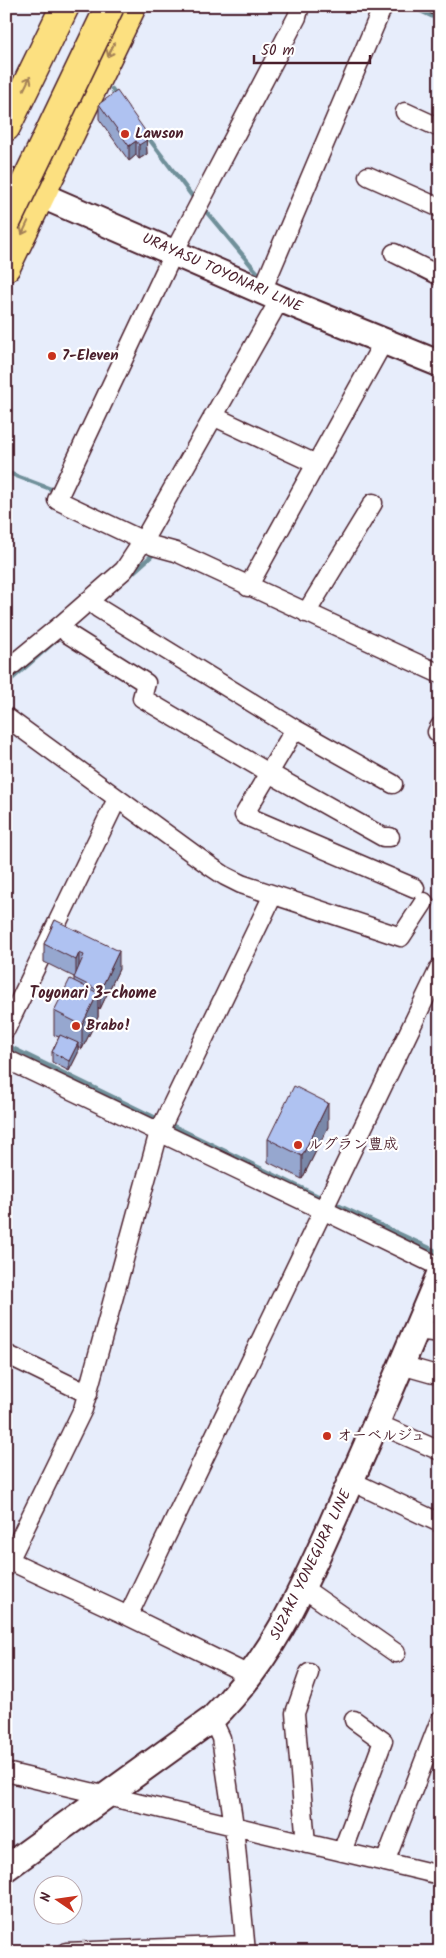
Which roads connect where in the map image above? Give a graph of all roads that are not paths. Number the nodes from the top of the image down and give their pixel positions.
1 (65, 6) edge
2 (89, 6) edge
3 (110, 6) edge
4 (132, 6) edge
5 (300, 6) edge
6 (383, 6) edge
7 (405, 112) dead end
8 (6, 127) edge
9 (440, 128) edge
10 (368, 176) dead end
11 (6, 180) edge
12 (6, 184) edge
13 (41, 194) junction
14 (440, 208) edge
15 (6, 223) edge
16 (174, 252) junction
17 (394, 253) dead end
18 (6, 267) edge
19 (440, 276) edge
20 (271, 295) junction
21 (384, 341) junction
22 (440, 364) edge
23 (213, 416) junction
24 (316, 464) junction
25 (373, 503) dead end
26 (151, 541) junction
27 (248, 587) junction
28 (94, 604) junction
29 (306, 613) junction
30 (64, 629) junction
31 (6, 670) edge
32 (440, 674) edge
33 (6, 717) edge
34 (440, 726) edge
35 (295, 729) junction
36 (440, 734) edge
37 (269, 773) junction
38 (393, 784) dead end
39 (117, 800) junction
40 (390, 836) dead end
41 (273, 895) junction
42 (440, 967) edge
43 (6, 1029) edge
44 (6, 1059) edge
45 (162, 1125) junction
46 (326, 1203) junction
47 (440, 1267) edge
48 (440, 1273) edge
49 (428, 1331) edge
50 (6, 1354) edge
51 (401, 1365) junction
52 (440, 1372) edge
53 (88, 1394) junction
54 (376, 1423) junction
55 (440, 1451) edge
56 (351, 1481) junction
57 (440, 1523) edge
58 (7, 1562) edge
59 (303, 1588) junction
60 (128, 1616) junction
61 (396, 1652) dead end
62 (309, 1673) dead end
63 (252, 1676) junction
64 (212, 1719) junction
65 (354, 1720) dead end
66 (440, 1720) edge
67 (6, 1772) edge
68 (107, 1796) junction
69 (234, 1826) junction
70 (306, 1844) junction
71 (342, 1852) junction
72 (385, 1862) junction
73 (6, 1868) edge
74 (440, 1875) edge
75 (246, 1948) edge
76 (66, 1952) edge

8 -> 1 highway
2 - 12 highway
3 - 15 highway, bridge
4 -> 13 highway
5 - 16 street
6 - 20 street
7 - 9 street
10 - 14 street
11 - 13 main road, URAYASU TOYONARI LINE
13 - 16 main road, URAYASU TOYONARI LINE
13 -> 18 highway
16 - 20 main road, URAYASU TOYONARI LINE
16 - 26 street
17 - 19 street
20 - 21 main road, URAYASU TOYONARI LINE
20 - 23 street
21 - 22 main road, URAYASU TOYONARI LINE
21 - 24 street
23 - 24 street
23 - 26 street
24 - 27 street
25 - 29 street
26 - 27 street
26 - 28 street
27 - 29 street
28 - 30 street
28 - 35 street
29 - 32 street
30 - 31 street
30 - 37 street
33 - 39 street
34 - 36 street
35 - 37 street
35 - 38 street
37 - 40 street
37 - 41 street
39 - 41 street
39 - 43 street
41 - 45 street
42 - 46 street
44 - 45 street
45 - 46 street
45 - 53 street
46 - 47 street
46 - 60 street
48 - 49 main road, SUZAKI YONEGURA LINE
49 - 51 main road, SUZAKI YONEGURA LINE
50 - 53 street
51 - 52 street
51 - 54 main road, SUZAKI YONEGURA LINE
53 - 58 street
54 - 55 street
54 - 56 main road, SUZAKI YONEGURA LINE
56 - 57 street
56 - 59 main road, SUZAKI YONEGURA LINE
58 - 60 street
59 - 61 street
59 - 63 main road, SUZAKI YONEGURA LINE
60 - 63 street
62 - 70 street
63 - 64 main road, SUZAKI YONEGURA LINE
64 - 68 main road, SUZAKI YONEGURA LINE
64 - 69 street
65 - 71 street
66 - 72 street
67 - 68 street
68 - 69 street
68 - 73 main road, SUZAKI YONEGURA LINE
69 - 70 street
69 - 75 street
70 - 71 street
71 - 72 street
72 - 74 street
75 - 76 street

